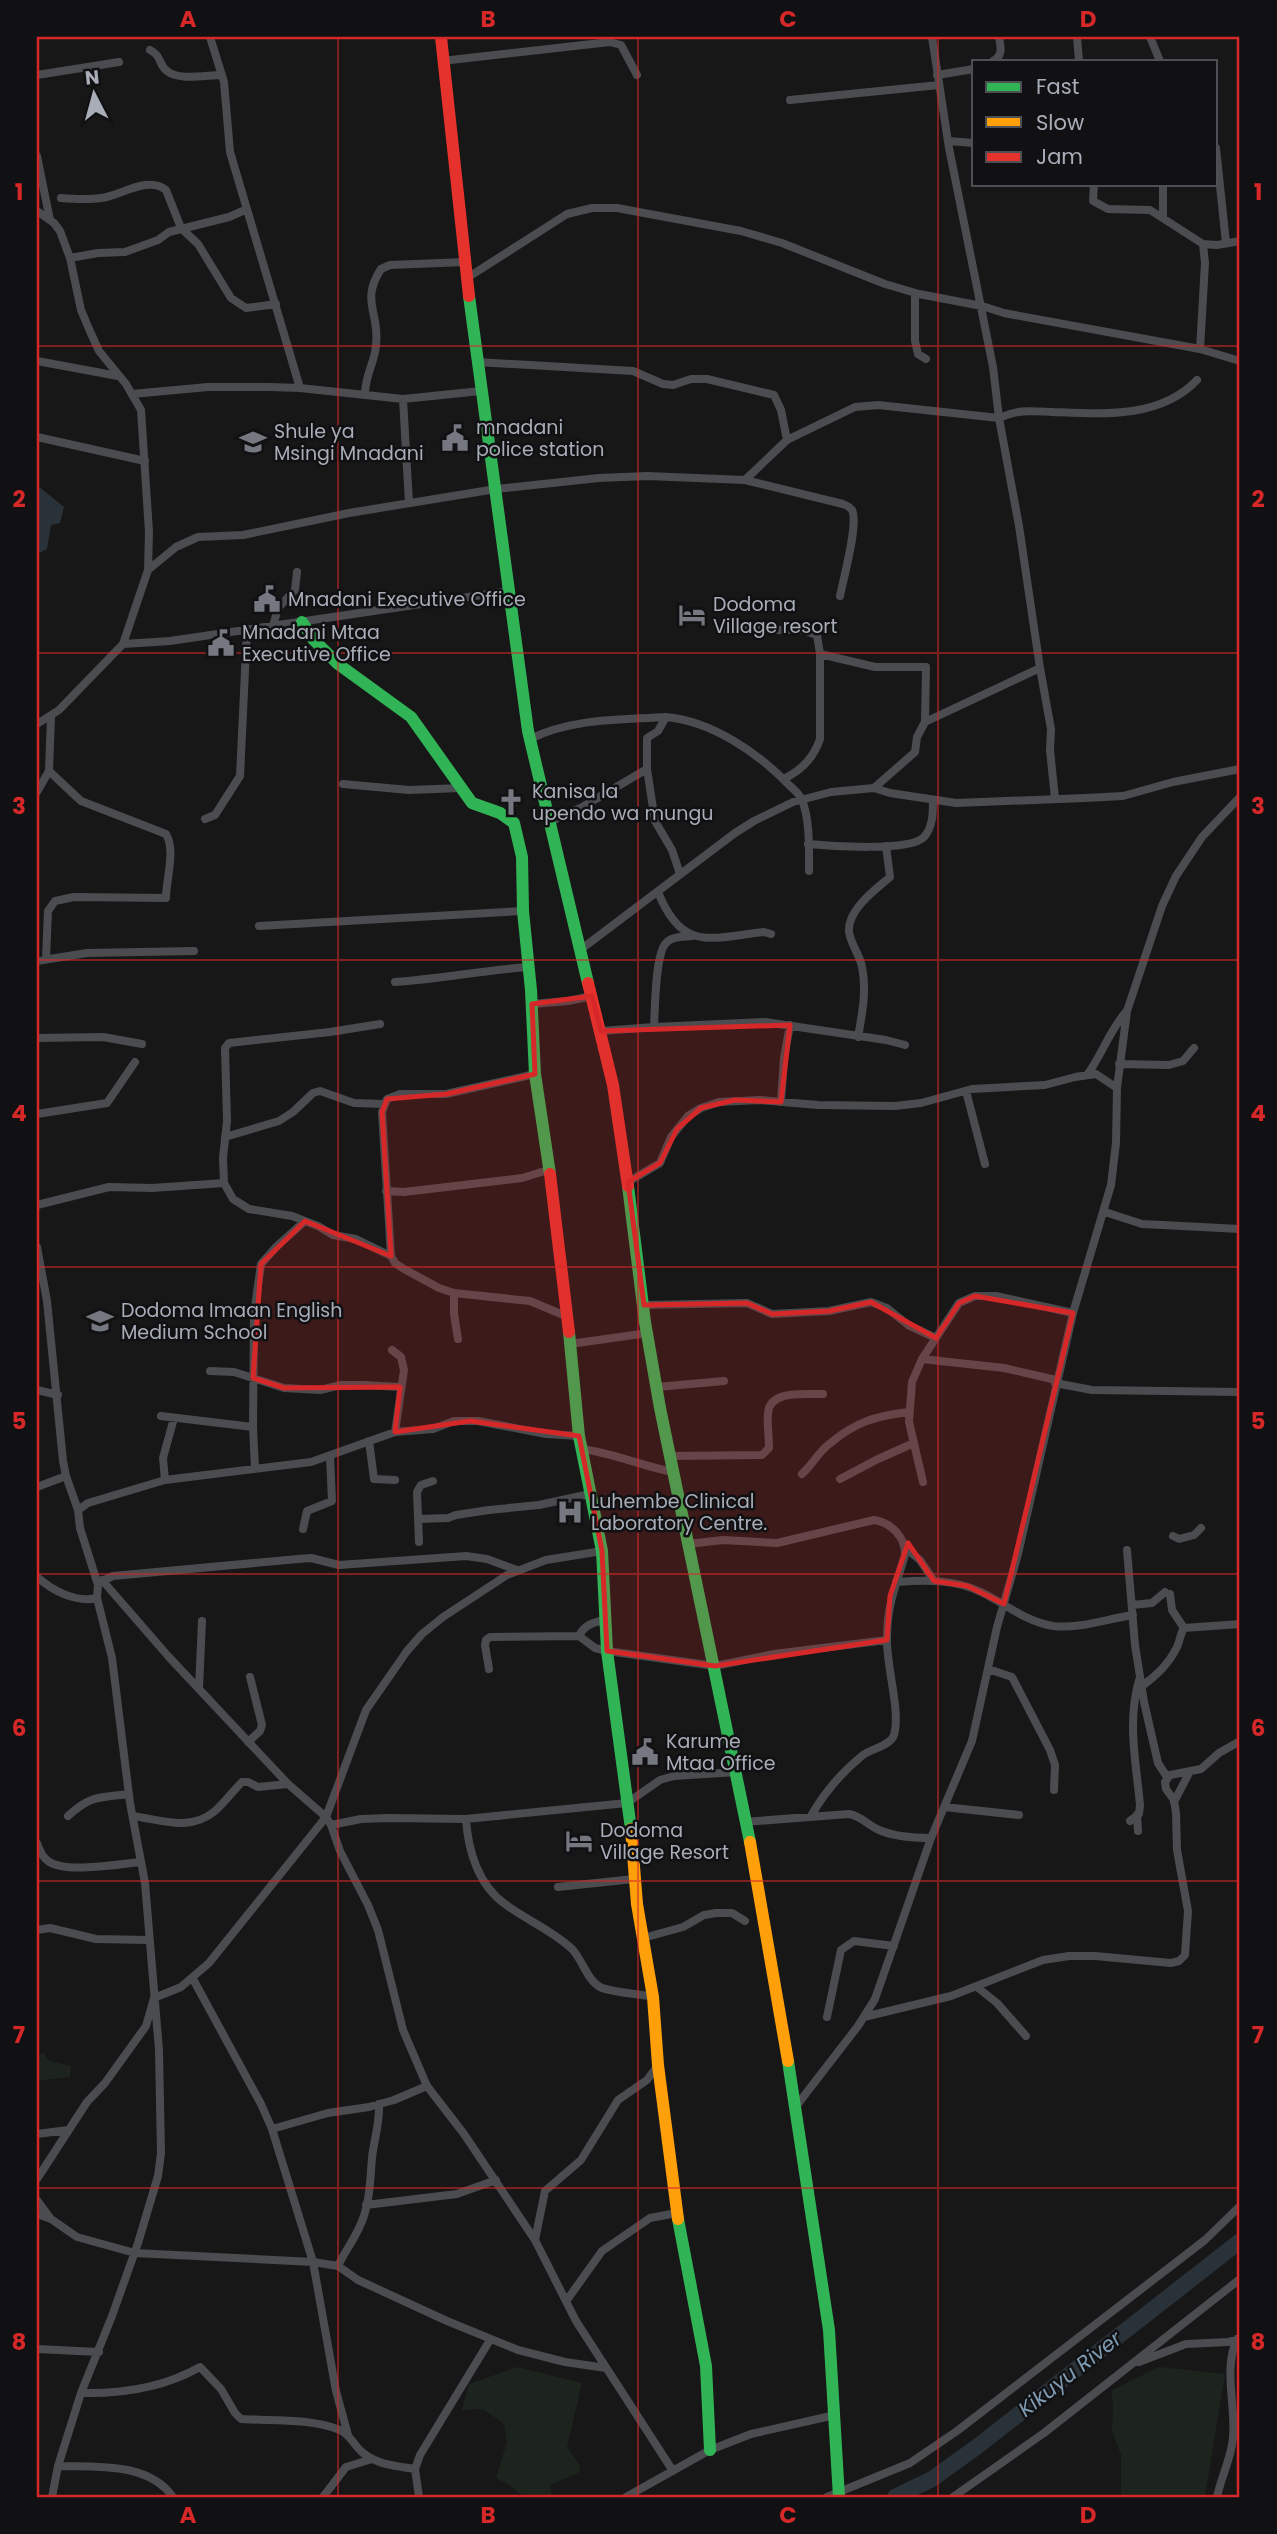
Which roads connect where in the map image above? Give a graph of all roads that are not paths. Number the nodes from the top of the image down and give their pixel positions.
1 (211, 37) edge
2 (441, 37) edge
3 (932, 37) edge
4 (999, 37) edge
5 (1077, 37) edge
6 (1150, 37) edge
7 (150, 50) dead end
8 (994, 60) edge
9 (1079, 60) edge
10 (1160, 60) edge
11 (442, 61) junction
12 (118, 62) dead end
13 (972, 69) edge
14 (37, 75) edge
15 (222, 75) junction
16 (637, 75) dead end
17 (937, 75) junction
18 (939, 85) junction
19 (790, 100) dead end
20 (948, 141) junction
21 (972, 143) edge
22 (37, 156) edge
23 (1218, 167) edge
24 (1094, 186) edge
25 (1163, 186) edge
26 (61, 198) dead end
27 (245, 209) junction
28 (37, 211) edge
29 (1163, 217) junction
30 (50, 220) junction
31 (181, 228) junction
32 (1240, 241) edge
33 (1226, 243) junction
34 (1203, 244) junction
35 (70, 258) junction
36 (465, 262) junction
37 (467, 278) junction
38 (915, 293) junction
39 (276, 304) junction
40 (982, 306) junction
41 (1200, 349) junction
42 (926, 359) dead end
43 (37, 361) edge
44 (1240, 361) edge
45 (477, 362) junction
46 (117, 376) junction
47 (1197, 380) dead end
48 (300, 388) junction
49 (481, 391) junction
50 (132, 394) junction
51 (365, 394) junction
52 (403, 399) junction
53 (999, 418) junction
54 (37, 437) edge
55 (788, 440) junction
56 (145, 461) junction
57 (745, 480) junction
58 (496, 489) junction
59 (409, 503) junction
60 (148, 570) junction
61 (297, 572) dead end
62 (509, 591) junction
63 (840, 596) dead end
64 (302, 622) junction
65 (273, 626) junction
66 (247, 629) junction
67 (727, 630) dead end
68 (123, 644) junction
69 (820, 654) junction
70 (1040, 668) junction
71 (51, 717) junction
72 (666, 717) junction
73 (925, 722) junction
74 (37, 724) edge
75 (530, 739) junction
76 (647, 769) junction
77 (1240, 769) edge
78 (48, 771) junction
79 (783, 779) junction
80 (342, 784) dead end
81 (461, 788) junction
82 (874, 788) junction
83 (37, 792) edge
84 (1240, 797) edge
85 (802, 799) junction
86 (1055, 799) junction
87 (933, 800) junction
88 (513, 804) dead end
89 (508, 818) junction
90 (205, 819) dead end
91 (550, 822) junction
92 (808, 844) junction
93 (886, 846) junction
94 (809, 870) dead end
95 (680, 874) junction
96 (657, 892) junction
97 (523, 911) junction
98 (259, 926) dead end
99 (771, 934) dead end
100 (692, 936) junction
101 (580, 950) junction
102 (194, 951) dead end
103 (41, 960) edge
104 (529, 967) junction
105 (395, 982) dead end
106 (592, 996) junction
107 (532, 1004) junction
108 (1128, 1011) junction
109 (380, 1024) dead end
110 (790, 1025) junction
111 (654, 1027) junction
112 (601, 1031) junction
113 (858, 1037) junction
114 (37, 1038) edge
115 (142, 1044) dead end
116 (905, 1045) dead end
117 (1194, 1048) dead end
118 (135, 1062) dead end
119 (1119, 1064) junction
120 (535, 1074) junction
121 (1087, 1075) junction
122 (1117, 1088) junction
123 (966, 1091) junction
124 (781, 1102) junction
125 (383, 1104) junction
126 (37, 1114) edge
127 (225, 1137) junction
128 (985, 1164) dead end
129 (548, 1170) junction
130 (628, 1182) junction
131 (224, 1184) junction
132 (386, 1191) junction
133 (37, 1205) edge
134 (1105, 1212) junction
135 (305, 1221) junction
136 (1240, 1229) edge
137 (37, 1247) edge
138 (391, 1256) junction
139 (454, 1293) junction
140 (644, 1305) junction
141 (1073, 1313) junction
142 (568, 1317) junction
143 (648, 1333) junction
144 (936, 1338) junction
145 (458, 1339) dead end
146 (570, 1344) junction
147 (393, 1350) dead end
148 (922, 1359) junction
149 (210, 1371) dead end
150 (253, 1378) junction
151 (724, 1381) dead end
152 (1055, 1382) junction
153 (401, 1387) junction
154 (657, 1387) junction
155 (37, 1390) edge
156 (1240, 1392) edge
157 (823, 1394) dead end
158 (58, 1395) junction
159 (909, 1412) junction
160 (161, 1416) dead end
161 (174, 1418) junction
162 (253, 1427) junction
163 (396, 1432) junction
164 (369, 1441) junction
165 (580, 1443) junction
166 (914, 1443) junction
167 (669, 1456) junction
168 (330, 1457) junction
169 (255, 1469) junction
170 (673, 1472) junction
171 (802, 1474) dead end
172 (66, 1476) junction
173 (840, 1479) dead end
174 (165, 1480) junction
175 (395, 1480) dead end
176 (433, 1481) dead end
177 (923, 1482) dead end
178 (37, 1487) edge
179 (590, 1494) junction
180 (78, 1510) junction
181 (419, 1519) junction
182 (1201, 1528) dead end
183 (303, 1529) dead end
184 (1183, 1538) dead end
185 (419, 1542) dead end
186 (687, 1545) junction
187 (905, 1548) junction
188 (1127, 1550) dead end
189 (602, 1552) junction
190 (517, 1570) junction
191 (37, 1577) edge
192 (934, 1581) junction
193 (100, 1582) junction
194 (896, 1582) junction
195 (97, 1598) junction
196 (1004, 1604) junction
197 (1132, 1605) junction
198 (1133, 1615) junction
199 (605, 1620) junction
200 (202, 1621) dead end
201 (1240, 1624) edge
202 (1184, 1628) junction
203 (579, 1636) junction
204 (887, 1640) junction
205 (607, 1651) junction
206 (715, 1665) junction
207 (489, 1669) dead end
208 (988, 1669) junction
209 (250, 1677) dead end
210 (1141, 1682) junction
211 (198, 1688) junction
212 (1240, 1741) edge
213 (248, 1742) junction
214 (737, 1772) junction
215 (1189, 1773) junction
216 (1167, 1777) junction
217 (288, 1784) junction
218 (1054, 1790) dead end
219 (130, 1794) junction
220 (1174, 1802) junction
221 (627, 1803) junction
222 (944, 1807) junction
223 (1019, 1815) dead end
224 (1138, 1815) junction
225 (68, 1816) dead end
226 (133, 1816) junction
227 (811, 1816) junction
228 (466, 1819) junction
229 (328, 1821) junction
230 (1129, 1821) dead end
231 (744, 1822) junction
232 (1138, 1831) dead end
233 (931, 1838) junction
234 (37, 1843) edge
235 (141, 1862) junction
236 (634, 1878) junction
237 (558, 1887) dead end
238 (745, 1921) dead end
239 (37, 1930) edge
240 (643, 1938) junction
241 (148, 1940) junction
242 (894, 1946) junction
243 (193, 1979) junction
244 (977, 1987) junction
245 (653, 1997) junction
246 (154, 1998) junction
247 (827, 2017) dead end
248 (864, 2017) junction
249 (1026, 2036) dead end
250 (658, 2065) junction
251 (428, 2086) junction
252 (379, 2104) junction
253 (796, 2107) junction
254 (272, 2129) junction
255 (68, 2130) junction
256 (37, 2134) edge
257 (37, 2179) edge
258 (496, 2180) junction
259 (37, 2200) edge
260 (366, 2206) junction
261 (1240, 2206) edge
262 (677, 2213) junction
263 (37, 2214) edge
264 (51, 2219) junction
265 (535, 2240) junction
266 (135, 2253) junction
267 (313, 2262) junction
268 (338, 2266) junction
269 (1240, 2280) edge
270 (566, 2300) junction
271 (1238, 2338) edge
272 (490, 2340) junction
273 (37, 2349) edge
274 (99, 2352) junction
275 (1129, 2366) junction
276 (606, 2368) junction
277 (81, 2393) junction
278 (835, 2415) junction
279 (348, 2435) junction
280 (710, 2450) junction
281 (372, 2459) junction
282 (58, 2466) junction
283 (415, 2469) junction
284 (673, 2471) junction
285 (835, 2496) edge
286 (52, 2497) edge
287 (173, 2497) edge
288 (323, 2497) edge
289 (419, 2497) edge
290 (626, 2497) edge
291 (953, 2497) edge
292 (1217, 2497) edge

1 - 15 street
2 - 11 main road
3 - 17 street
4 - 8 street
5 - 9 street
6 - 10 street
7 - 15 street
11 - 16 street
11 - 36 main road
12 - 14 street
13 - 17 street
15 - 27 street
17 - 18 street
18 - 19 street
18 - 20 street
20 - 21 street
20 - 40 street
22 - 30 street
23 - 33 street
24 - 29 street
25 - 29 street
26 - 31 street
27 - 31 street
27 - 39 street
28 - 30 street
29 - 34 street
30 - 35 street
31 - 35 street
31 - 39 street
32 - 33 street
33 - 34 street
34 - 41 street
35 - 46 street
36 - 37 main road
36 - 51 street
37 - 38 street
37 - 45 main road
38 - 40 street
38 - 42 street
39 - 48 street
40 - 41 street
40 - 53 street
41 - 44 street
43 - 46 street
45 - 49 main road
45 - 55 street
46 - 50 street
47 - 53 street
48 - 50 street
48 - 51 street
49 - 52 street
49 - 58 main road
50 - 56 street
51 - 52 street
52 - 59 street
53 - 55 street
53 - 70 street
54 - 56 street
55 - 57 street
56 - 60 street
57 - 58 street
57 - 63 street
58 - 59 street
58 - 62 main road
59 - 60 street
60 - 68 street
61 - 65 street
62 - 64 street
62 - 75 main road
64 - 65 street
64 - 81 main road
65 - 66 street
66 - 68 street
66 - 90 street
67 - 69 street
68 - 71 street
69 - 73 street
69 - 79 street
70 - 73 street
70 - 86 street
71 - 74 street
71 - 78 street
72 - 75 street
72 - 76 street
72 - 79 street
73 - 82 street
75 - 91 main road
76 - 91 street
76 - 95 street
77 - 86 street
78 - 83 street
78 - 103 street
79 - 85 street
80 - 81 street
81 - 89 main road
82 - 85 street
82 - 87 street
84 - 108 street
85 - 92 street
85 - 95 street
86 - 87 street
87 - 93 street
88 - 89 street
89 - 97 main road
91 - 101 main road
92 - 93 street
92 - 94 street
93 - 113 street
95 - 96 street
96 - 100 street
96 - 101 street
97 - 98 street
97 - 104 main road
99 - 100 street
100 - 111 street
101 - 106 main road
102 - 103 street
104 - 105 street
104 - 107 main road
106 - 107 street
106 - 112 main road
107 - 120 main road
108 - 119 street
108 - 121 street
109 - 127 street
110 - 111 street
110 - 113 street
110 - 124 street
111 - 112 street
112 - 130 main road
113 - 116 street
114 - 115 street
117 - 119 street
118 - 126 street
119 - 122 street
120 - 125 street
120 - 129 main road
121 - 122 street
121 - 123 street
122 - 134 street
123 - 124 street
123 - 128 street
124 - 130 street
125 - 127 street
125 - 132 street
127 - 131 street
129 - 132 street
129 - 142 main road
130 - 140 main road
131 - 133 street
131 - 135 street
132 - 138 street
134 - 136 street
134 - 141 street
135 - 138 street
135 - 150 street
137 - 158 street
138 - 139 street
139 - 142 street
139 - 145 street
140 - 143 main road
140 - 144 street
141 - 144 street
141 - 152 street
142 - 146 main road
143 - 146 street
143 - 154 main road
144 - 148 street
146 - 165 main road
147 - 153 street
148 - 152 street
148 - 159 street
149 - 150 street
150 - 153 street
150 - 162 street
151 - 154 street
152 - 156 street
152 - 196 street
153 - 163 street
154 - 167 main road
155 - 158 street
157 - 167 street
158 - 172 street
159 - 166 street
159 - 171 street
160 - 161 street
161 - 162 street
161 - 174 street
162 - 169 street
163 - 164 street
163 - 165 street
164 - 168 street
164 - 175 street
165 - 170 street
165 - 179 main road
166 - 173 street
166 - 177 street
167 - 170 main road
168 - 169 street
168 - 183 street
169 - 174 street
170 - 186 main road
172 - 178 street
172 - 180 street
174 - 180 street
176 - 181 street
179 - 181 street
179 - 189 main road
180 - 193 street
181 - 185 street
182 - 184 street
186 - 187 street
186 - 206 main road
187 - 192 street
187 - 194 street
188 - 197 street
189 - 190 street
189 - 199 main road
190 - 193 street
190 - 229 street
191 - 195 street
192 - 194 street
192 - 196 street
193 - 195 street
193 - 211 street
194 - 204 street
195 - 219 street
196 - 198 street
196 - 208 street
197 - 198 street
197 - 202 street
198 - 210 street
199 - 203 street
199 - 205 main road
200 - 211 street
201 - 202 street
202 - 210 street
203 - 205 street
203 - 207 street
204 - 206 street
204 - 227 street
205 - 206 street
205 - 221 main road
206 - 214 main road
208 - 218 street
208 - 222 street
209 - 213 street
210 - 216 street
210 - 224 street
211 - 213 street
212 - 215 street
213 - 217 street
214 - 221 street
214 - 231 main road
215 - 216 street
215 - 220 street
216 - 220 street
217 - 226 street
217 - 229 street
219 - 225 street
219 - 226 street
220 - 244 street
221 - 228 street
221 - 236 main road
222 - 223 street
222 - 233 street
224 - 230 street
224 - 232 street
226 - 235 street
227 - 231 street
227 - 233 street
228 - 229 street
228 - 245 street
229 - 243 street
229 - 251 street
231 - 253 main road
233 - 242 street
234 - 235 street
235 - 241 street
236 - 237 street
236 - 240 main road
238 - 240 street
239 - 241 street
240 - 245 main road
241 - 246 street
242 - 247 street
242 - 248 street
243 - 246 street
243 - 254 street
244 - 248 street
244 - 249 street
245 - 250 main road
246 - 255 street
246 - 266 street
248 - 253 street
250 - 262 main road
250 - 265 street
251 - 252 street
251 - 258 street
252 - 254 street
252 - 260 street
253 - 278 main road
254 - 267 street
255 - 256 street
255 - 257 street
258 - 260 street
258 - 265 street
259 - 264 street
260 - 268 street
261 - 285 street
262 - 270 street
262 - 280 main road
263 - 264 street
264 - 266 street
265 - 270 street
266 - 267 street
266 - 274 street
267 - 268 street
267 - 279 street
268 - 272 street
269 - 275 street
270 - 276 street
271 - 275 street
271 - 292 street
272 - 276 street
272 - 283 street
273 - 274 street
274 - 277 street
275 - 291 street
276 - 284 street
277 - 279 street
277 - 282 street
278 - 280 street
278 - 285 main road
279 - 281 street
280 - 284 street
281 - 283 street
281 - 288 street
282 - 286 street
282 - 287 street
283 - 289 street
284 - 290 street

